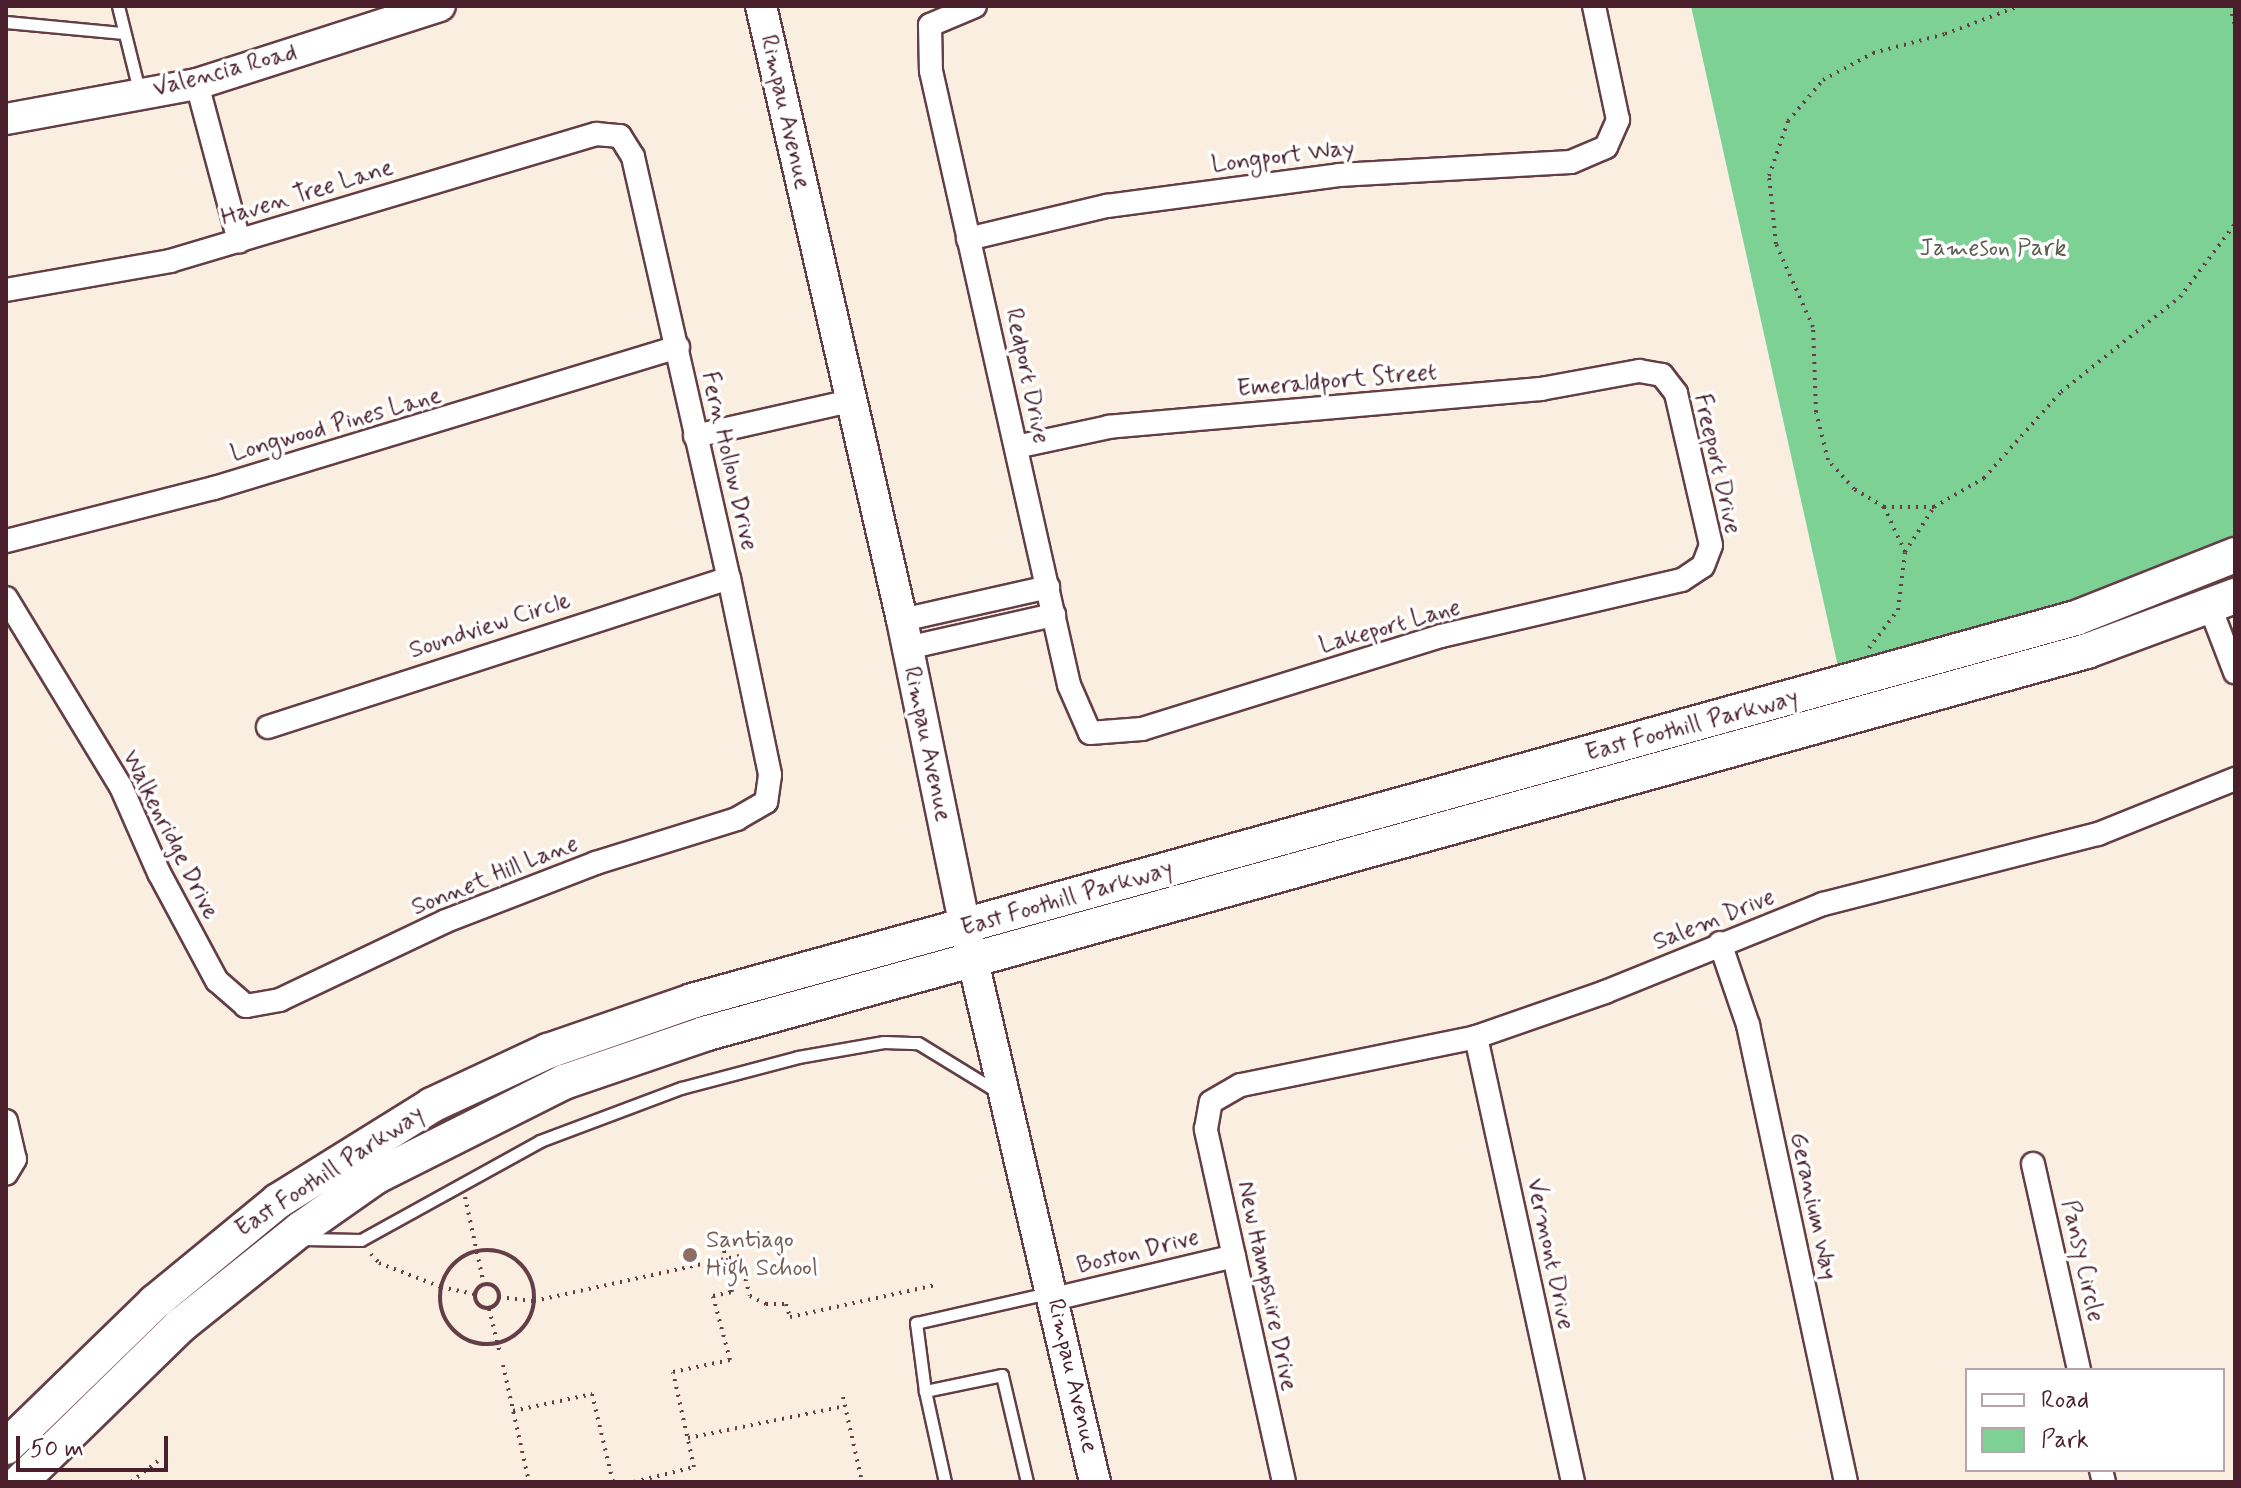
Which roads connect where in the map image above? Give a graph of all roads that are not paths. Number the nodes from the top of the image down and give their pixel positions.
1 (118, 6) edge
2 (440, 6) edge
3 (761, 6) edge
4 (975, 6) edge
5 (1594, 6) edge
6 (6, 22) edge
7 (123, 33) junction
8 (197, 84) junction
9 (140, 95) junction
10 (6, 119) edge
11 (620, 136) joint
12 (968, 239) junction
13 (239, 241) junction
14 (6, 290) edge
15 (678, 347) junction
16 (1662, 375) joint
17 (850, 401) junction
18 (695, 436) junction
19 (1016, 447) junction
20 (6, 541) edge
21 (2235, 555) edge
22 (1703, 566) joint
23 (729, 578) junction
24 (1048, 587) junction
25 (6, 598) edge
26 (2222, 601) edge
27 (984, 602) junction
28 (1054, 615) junction
29 (992, 629) junction
30 (905, 634) junction
31 (2235, 672) edge
32 (268, 727) dead end
33 (1090, 733) joint
34 (2235, 779) edge
35 (766, 802) joint
36 (965, 927) junction
37 (1720, 943) junction
38 (973, 961) junction
39 (246, 1006) joint
40 (1476, 1037) junction
41 (1006, 1097) junction
42 (1211, 1102) joint
43 (6, 1121) edge
44 (2033, 1164) dead end
45 (11, 1166) edge
46 (289, 1238) junction
47 (1234, 1256) junction
48 (1054, 1295) junction
49 (2079, 1368) edge
50 (925, 1391) junction
51 (6, 1447) edge
52 (34, 1474) edge
53 (945, 1482) edge
54 (1027, 1482) edge
55 (1095, 1482) edge
56 (1284, 1482) edge
57 (1573, 1482) edge
58 (1846, 1482) edge

1 - 7 lane
2 - 8 main road, Valencia Road
3 - 17 main road, Rimpau Avenue
4 - 12 street, Redport Drive
5 - 12 street, Longport Way
6 - 7 lane
7 - 9 lane
8 - 9 main road, Valencia Road
8 - 13 street
9 - 10 main road, Valencia Road
11 - 13 street, Haven Tree Lane
11 - 15 street, Fern Hollow Drive
12 - 19 street, Redport Drive
13 - 14 street, Haven Tree Lane
15 - 18 street, Fern Hollow Drive
15 - 20 street, Longwood Pines Lane
16 - 19 street, Emeraldport Street
16 - 22 street, Freeport Drive
17 - 18 street
17 - 30 main road, Rimpau Avenue
18 - 23 street, Fern Hollow Drive
19 - 24 street, Redport Drive
21 - 36 main road, East Foothill Parkway
22 - 33 street, Lakeport Lane
23 - 32 street, Soundview Circle
23 - 35 street, Fern Hollow Drive
24 - 27 street
24 - 28 street, Redport Drive
25 - 39 street, Walkenridge Drive
26 - 31 street
26 - 38 main road, East Foothill Parkway
27 - 29 lane
27 - 30 street
28 - 29 street
28 - 33 street, Redport Drive
29 - 30 street
30 - 36 main road, Rimpau Avenue
34 - 37 street, Salem Drive
35 - 39 street, Sonnet Hill Lane
36 - 38 main road, Rimpau Avenue
36 - 51 main road, East Foothill Parkway
37 - 40 street, Salem Drive
37 - 58 street, Geranium Way
38 - 41 main road, Rimpau Avenue
38 - 46 main road, East Foothill Parkway
40 - 42 street, Salem Drive
40 - 57 street, Vermont Drive
41 - 46 lane
41 - 48 main road, Rimpau Avenue
42 - 47 street, New Hampshire Drive
43 - 45 street
44 - 49 street, Pansy Circle
46 - 52 main road, East Foothill Parkway
47 - 48 street, Boston Drive
47 - 56 street, New Hampshire Drive
48 - 50 lane
48 - 55 main road, Rimpau Avenue
50 - 53 lane
50 - 54 lane

